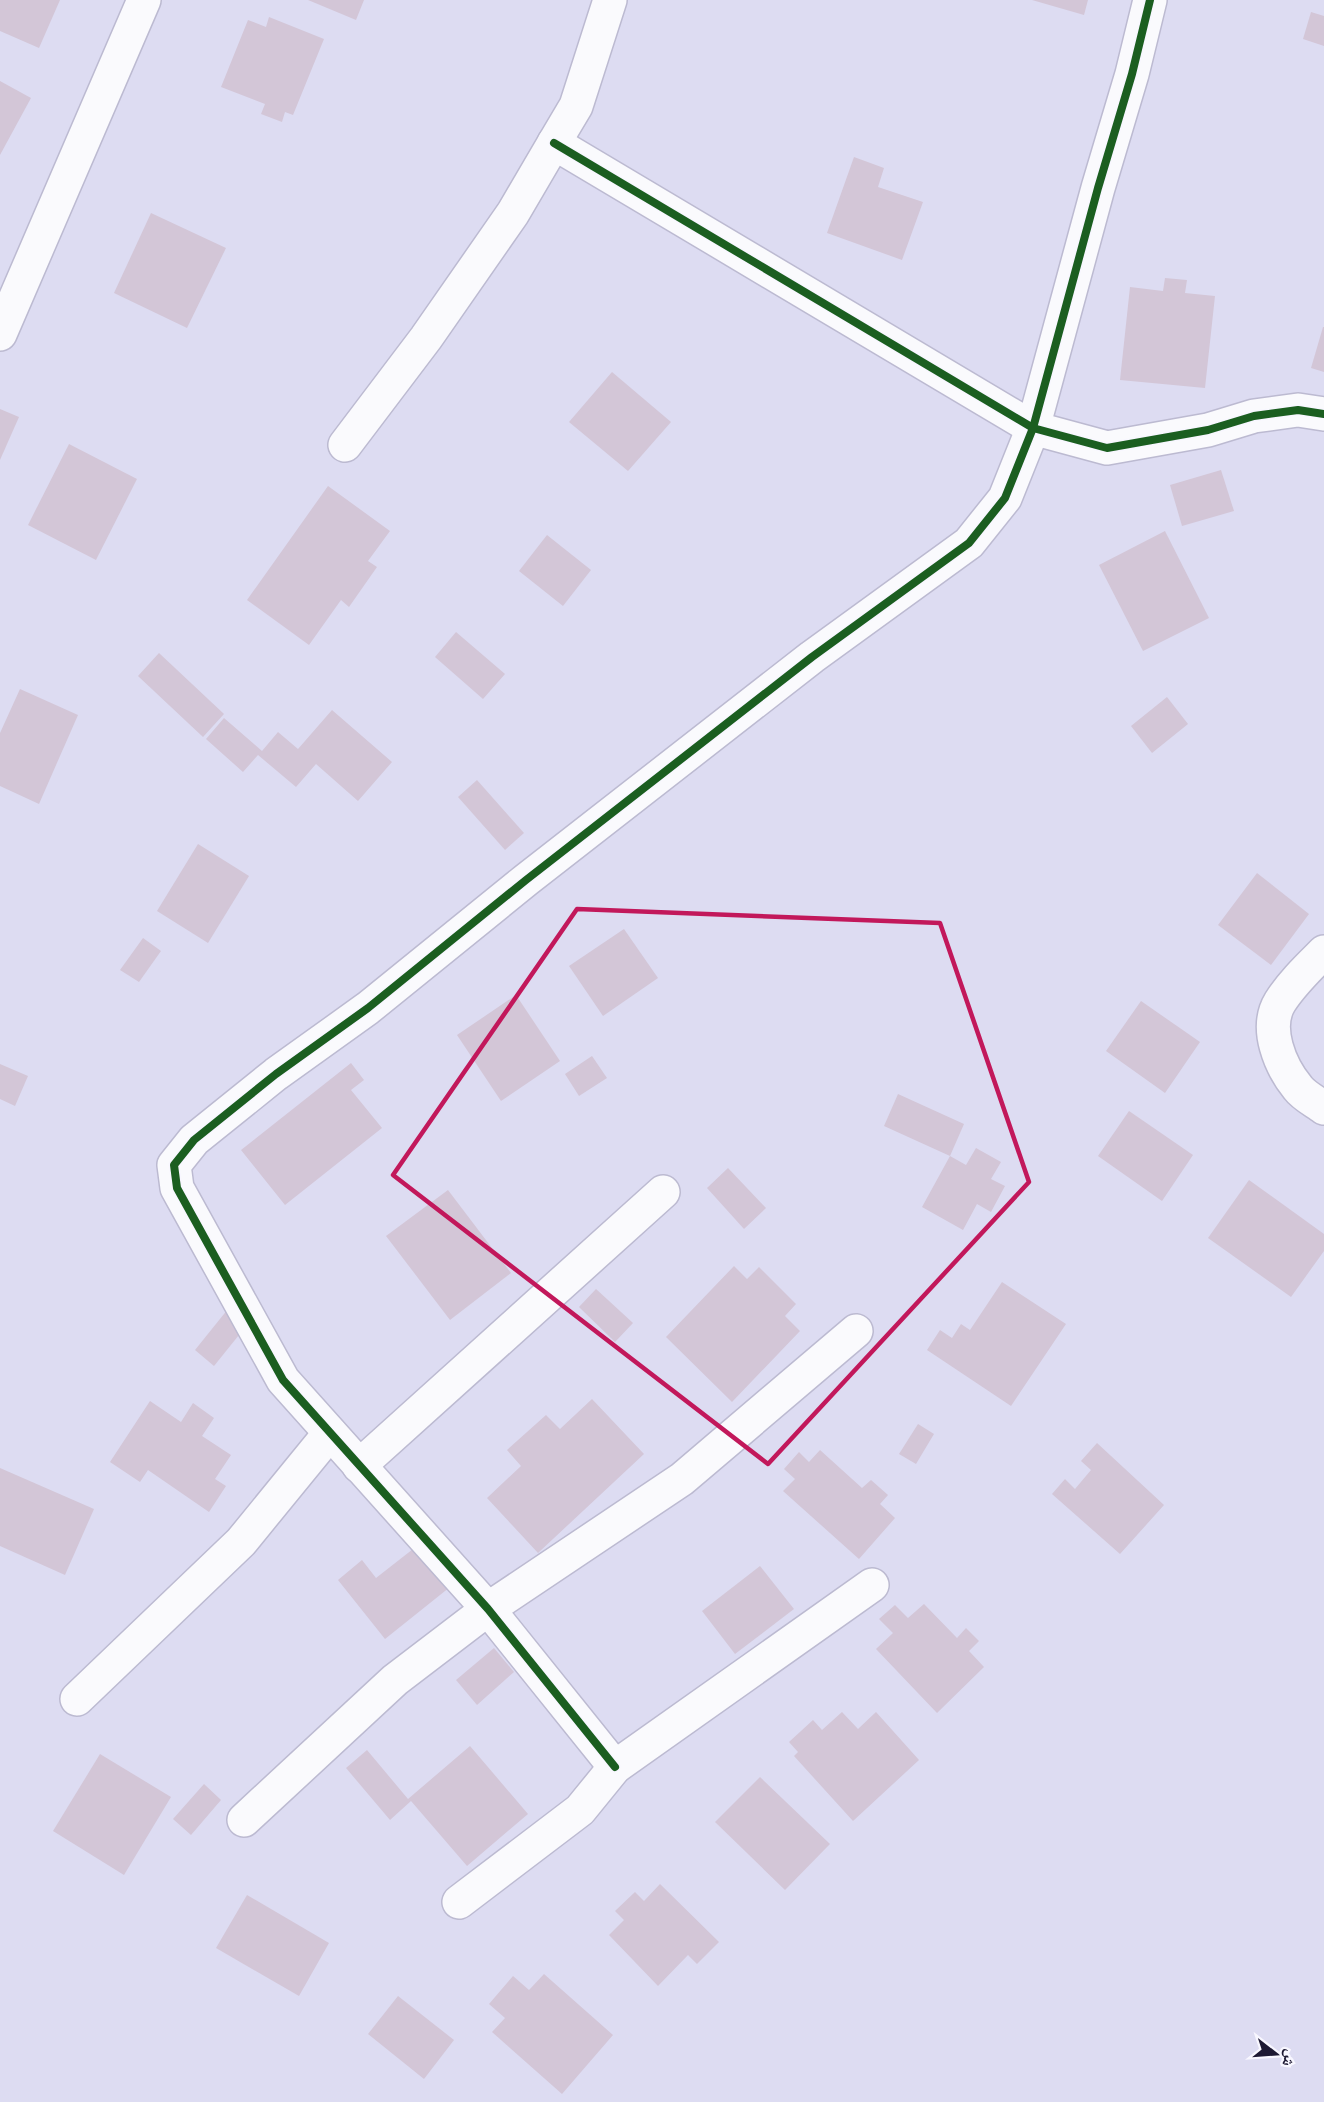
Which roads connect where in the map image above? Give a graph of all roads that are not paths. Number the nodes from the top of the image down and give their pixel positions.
1 (144, 0) edge
2 (610, 0) edge
3 (1150, 0) edge
4 (554, 144) junction
5 (0, 334) edge
6 (1324, 414) edge
7 (1033, 428) junction
8 (345, 445) dead end
9 (1324, 952) edge
10 (1324, 1108) edge
11 (663, 1192) dead end
12 (856, 1331) dead end
13 (330, 1433) junction
14 (359, 1466) junction
15 (872, 1585) dead end
16 (488, 1609) junction
17 (77, 1699) dead end
18 (615, 1767) junction
19 (244, 1820) dead end
20 (459, 1902) dead end

1 - 5 street
2 - 4 street
3 - 7 street
4 - 7 street
4 - 8 street
6 - 7 street
7 - 13 street
9 - 10 street
11 - 14 street
12 - 16 street
13 - 14 street
13 - 17 street
14 - 16 street
15 - 18 street
16 - 18 street
16 - 19 street
18 - 20 street

